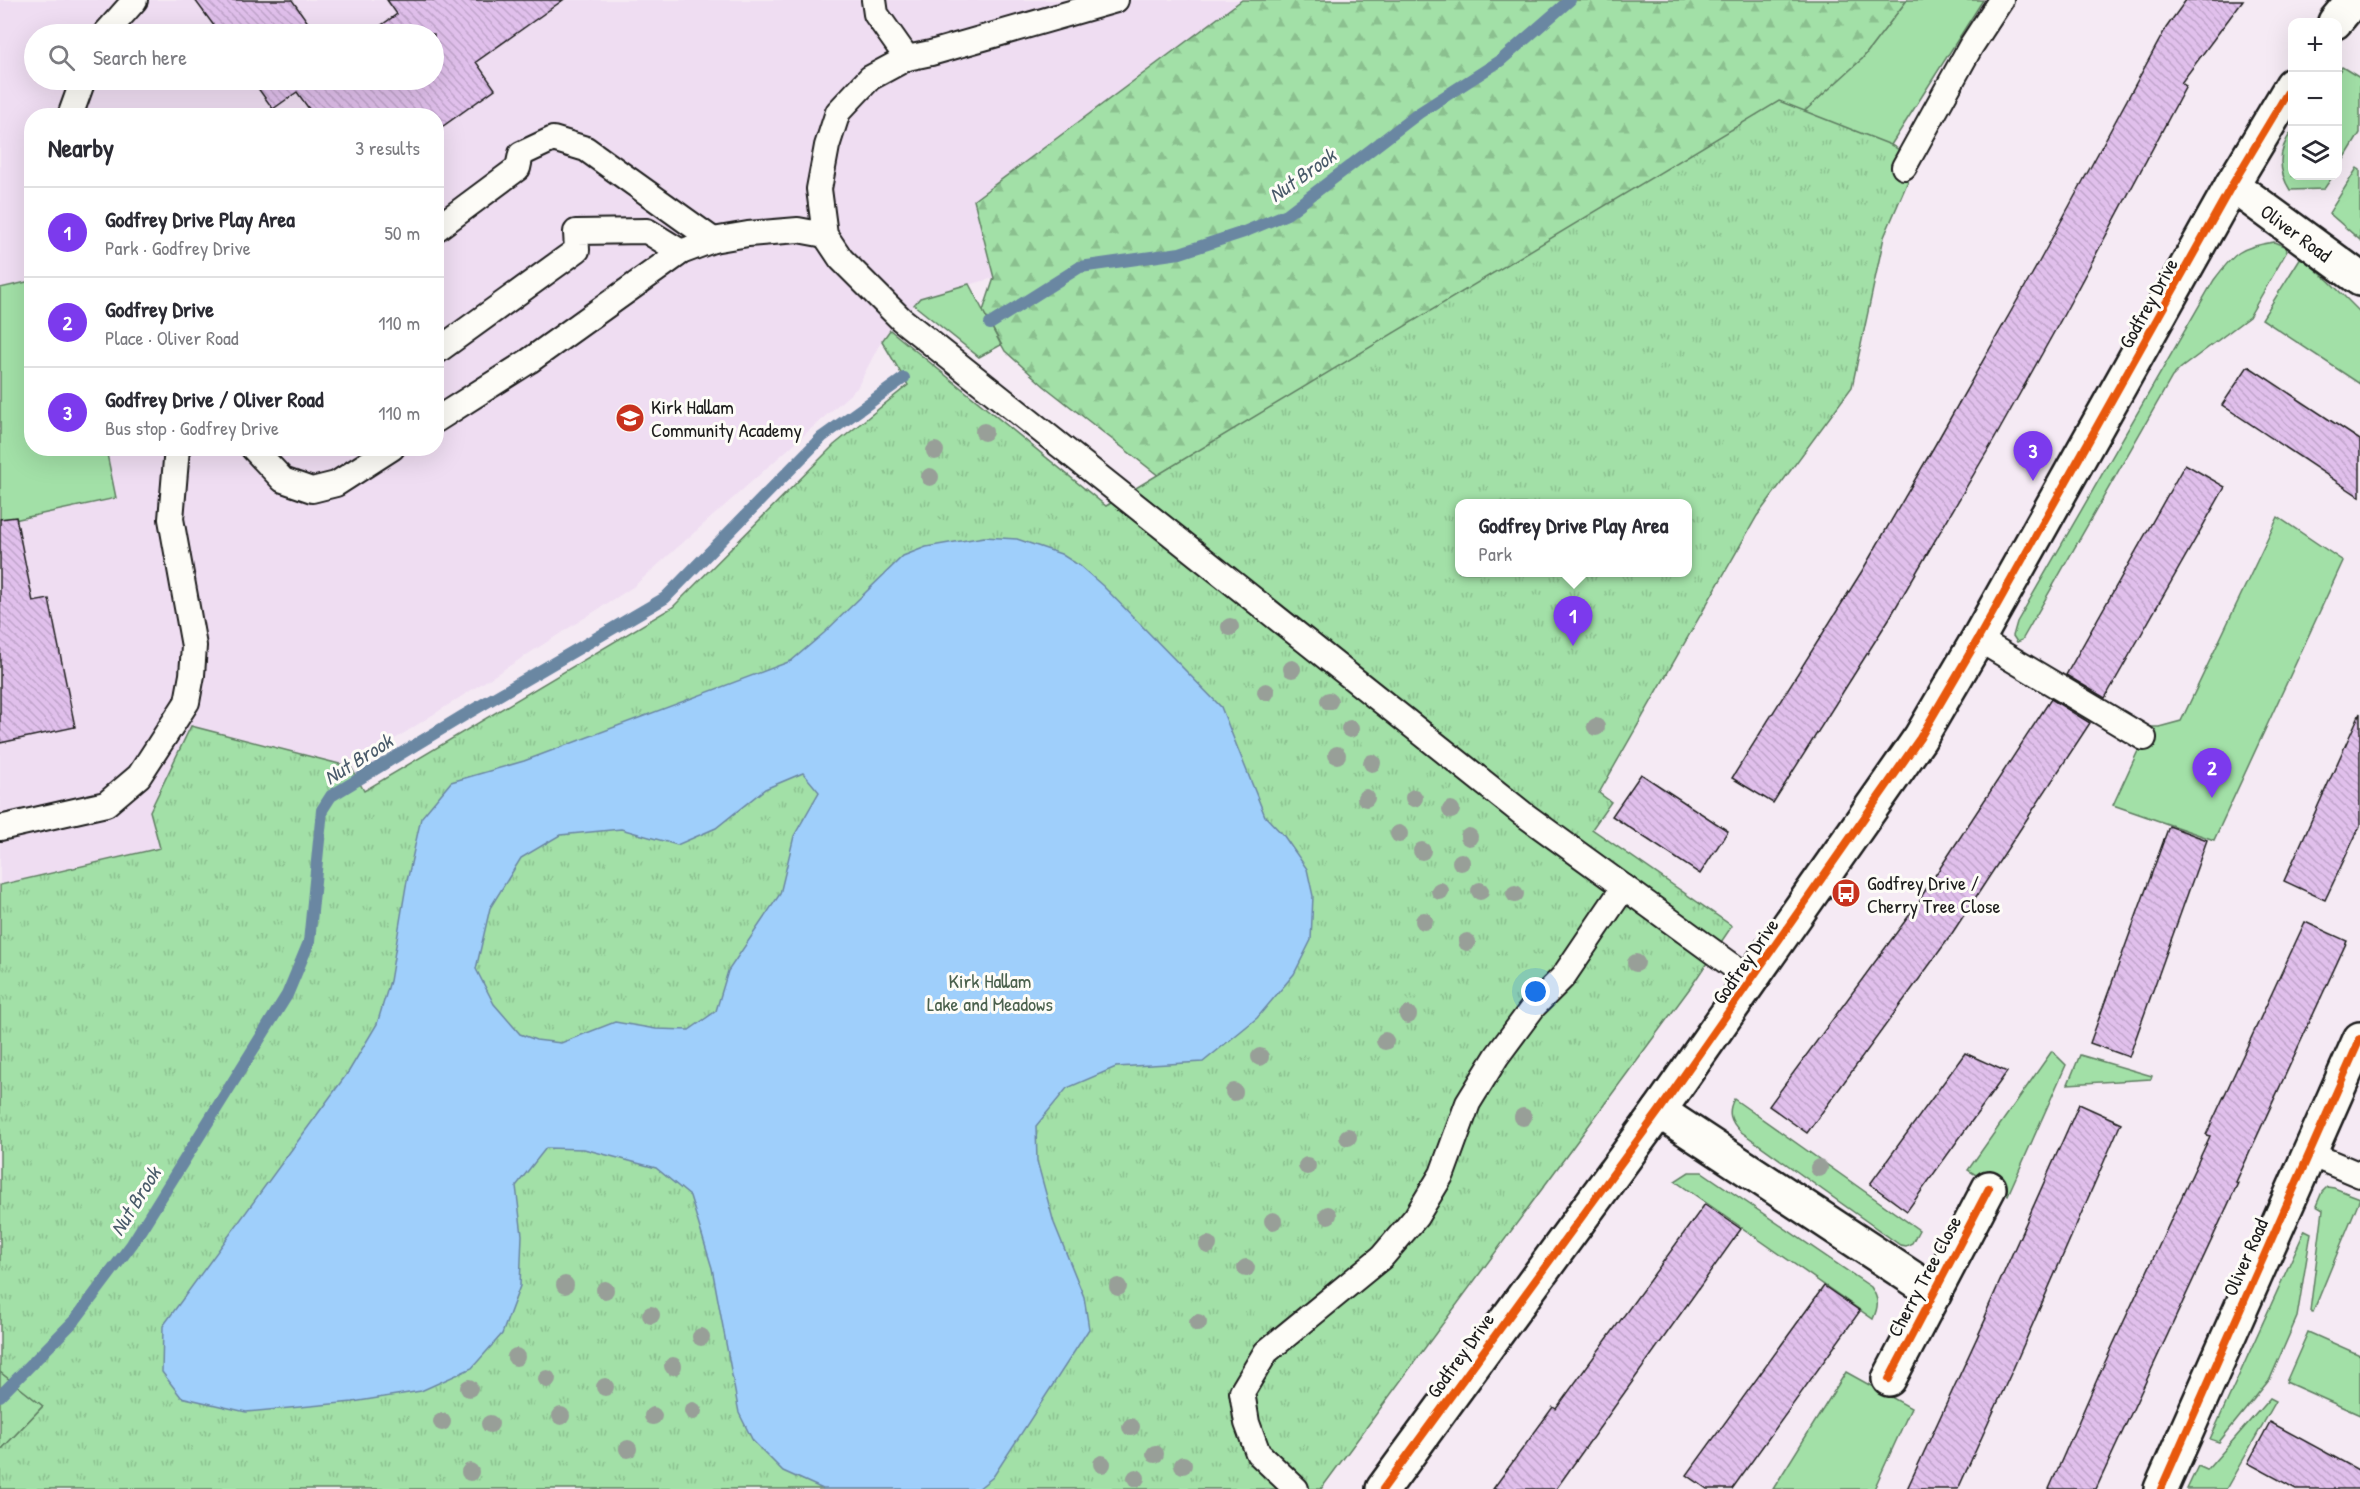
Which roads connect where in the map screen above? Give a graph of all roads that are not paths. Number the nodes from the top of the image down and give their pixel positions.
1 (135, 0) edge
2 (874, 0) edge
3 (1116, 0) edge
4 (2001, 0) edge
5 (2353, 0) edge
6 (2338, 18) edge
7 (114, 24) edge
8 (907, 58) junction
9 (79, 90) edge
10 (2288, 92) edge
11 (73, 108) edge
12 (1904, 167) dead end
13 (2232, 185) junction
14 (444, 223) edge
15 (825, 235) junction
16 (713, 240) junction
17 (681, 252) junction
18 (2360, 279) edge
19 (444, 346) edge
20 (444, 415) edge
21 (176, 456) edge
22 (260, 456) edge
23 (380, 456) edge
24 (1978, 639) junction
25 (2144, 738) dead end
26 (0, 828) edge
27 (1623, 886) junction
28 (1752, 980) junction
29 (2360, 1039) edge
30 (1659, 1111) junction
31 (2310, 1154) junction
32 (2360, 1175) edge
33 (1989, 1188) dead end
34 (1935, 1293) junction
35 (1889, 1379) dead end
36 (1296, 1489) edge
37 (1383, 1489) edge
38 (2161, 1489) edge

1 - 7 lane
2 - 8 lane
3 - 8 lane
4 - 12 lane
5 - 6 street
8 - 15 lane
9 - 11 lane
10 - 13 street, Godfrey Drive
13 - 18 street, Oliver Road
13 - 24 street, Godfrey Drive
14 - 16 lane
15 - 16 lane
15 - 27 lane
16 - 17 lane
17 - 19 lane
17 - 20 lane
21 - 26 lane
22 - 23 lane
24 - 25 lane
24 - 28 street, Godfrey Drive
27 - 28 lane
27 - 36 lane
28 - 30 street, Godfrey Drive
29 - 31 street, Oliver Road
30 - 34 street, Cherry Tree Close
30 - 37 street, Godfrey Drive
31 - 32 lane
31 - 38 street, Oliver Road
33 - 34 street, Cherry Tree Close
34 - 35 street, Cherry Tree Close

